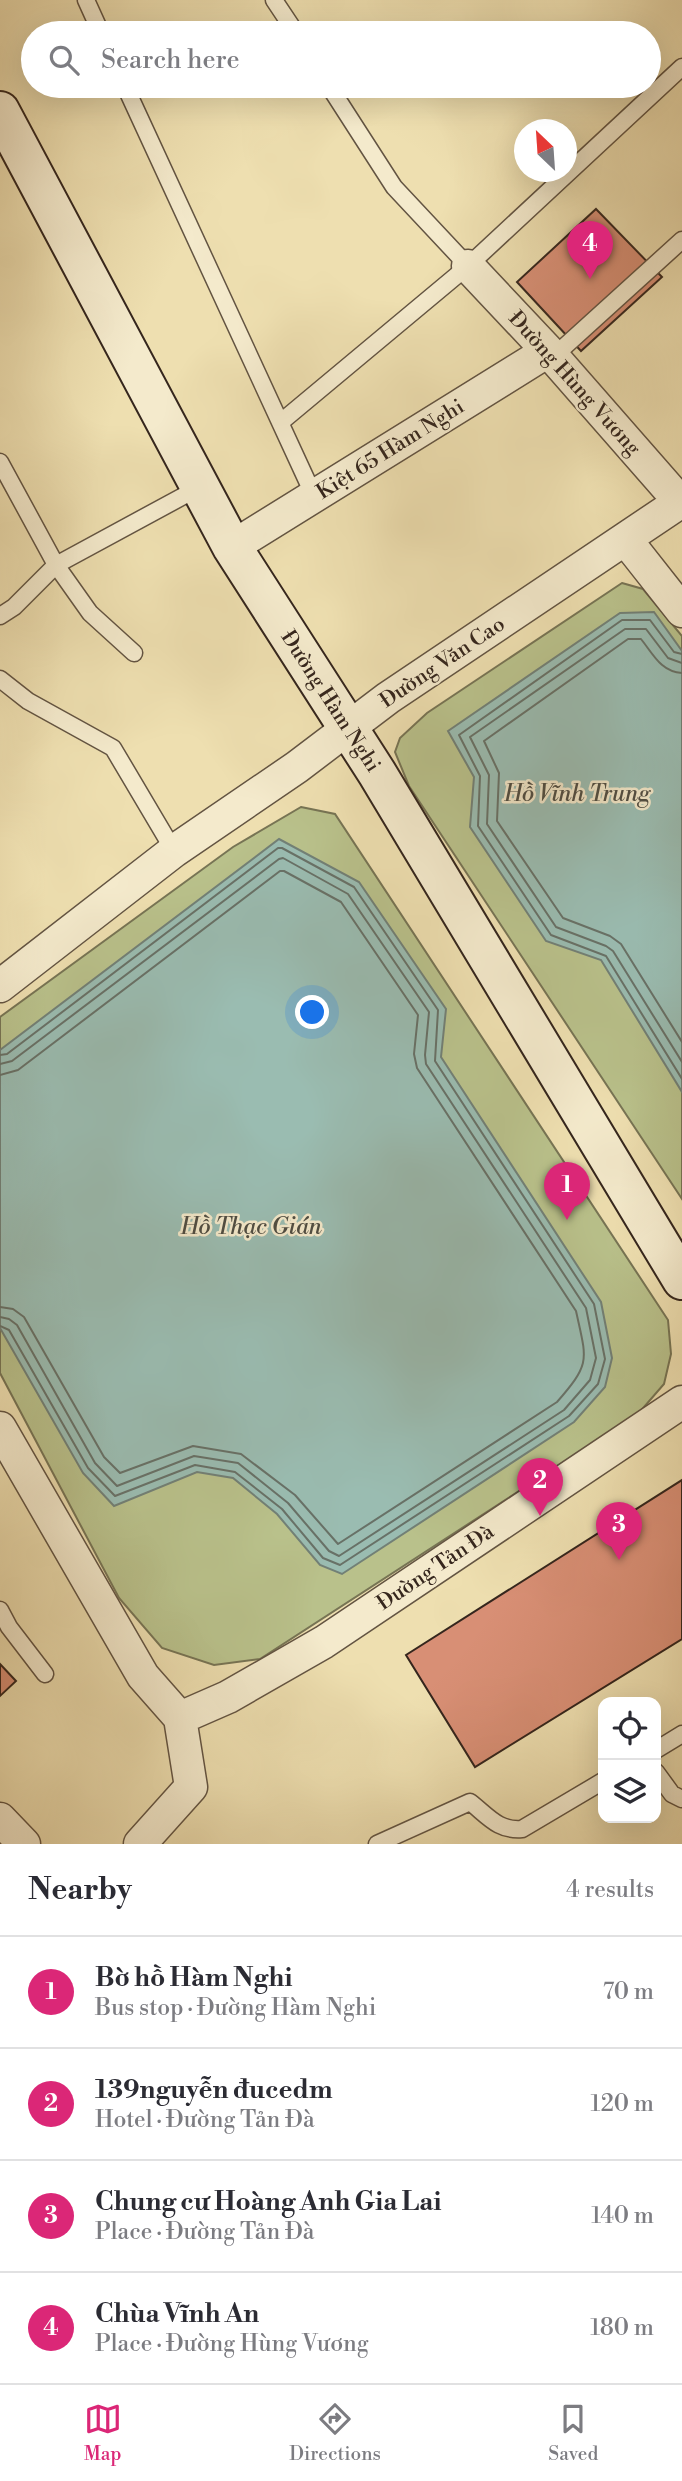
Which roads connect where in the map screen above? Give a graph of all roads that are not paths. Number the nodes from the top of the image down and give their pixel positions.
1 (86, 0) edge
2 (274, 0) edge
3 (96, 21) edge
4 (288, 21) edge
5 (682, 67) edge
6 (661, 87) edge
7 (131, 98) edge
8 (337, 98) edge
9 (649, 98) edge
10 (0, 111) edge
11 (682, 240) edge
12 (468, 266) junction
13 (550, 354) junction
14 (281, 422) junction
15 (0, 462) edge
16 (200, 487) junction
17 (314, 496) junction
18 (681, 503) edge
19 (626, 540) junction
20 (232, 547) junction
21 (56, 565) junction
22 (682, 611) edge
23 (0, 616) edge
24 (134, 653) dead end
25 (0, 680) edge
26 (349, 728) junction
27 (174, 851) junction
28 (0, 986) edge
29 (682, 1280) edge
30 (682, 1402) edge
31 (0, 1428) edge
32 (0, 1610) edge
33 (45, 1674) dead end
34 (180, 1718) junction
35 (682, 1734) edge
36 (661, 1747) edge
37 (661, 1779) edge
38 (598, 1784) edge
39 (682, 1799) edge
40 (0, 1819) edge
41 (24, 1844) edge
42 (140, 1844) edge
43 (377, 1844) edge

1 - 3 lane
2 - 4 lane
5 - 6 lane
7 - 14 lane
8 - 12 lane
9 - 12 lane
10 - 16 main road, Đường Hàm Nghi
11 - 13 lane
12 - 13 street, Đường Hùng Vương
12 - 14 lane
13 - 17 street, Kiệt 65 Hàm Nghi
13 - 18 street, Đường Hùng Vương
14 - 17 lane
15 - 21 lane
16 - 20 main road, Đường Hàm Nghi
16 - 21 lane
17 - 20 street, Kiệt 65 Hàm Nghi
18 - 19 street, Đường Văn Cao
19 - 22 street
19 - 26 street, Đường Văn Cao
20 - 26 main road, Đường Hàm Nghi
21 - 23 lane
21 - 24 lane
25 - 27 lane
26 - 27 street, Đường Văn Cao
26 - 29 main road, Đường Hàm Nghi
27 - 28 street, Đường Văn Cao
30 - 34 street, Đường Tản Đà
31 - 34 street
32 - 33 lane
34 - 42 street
35 - 36 lane
37 - 39 lane
38 - 43 lane
40 - 41 street

